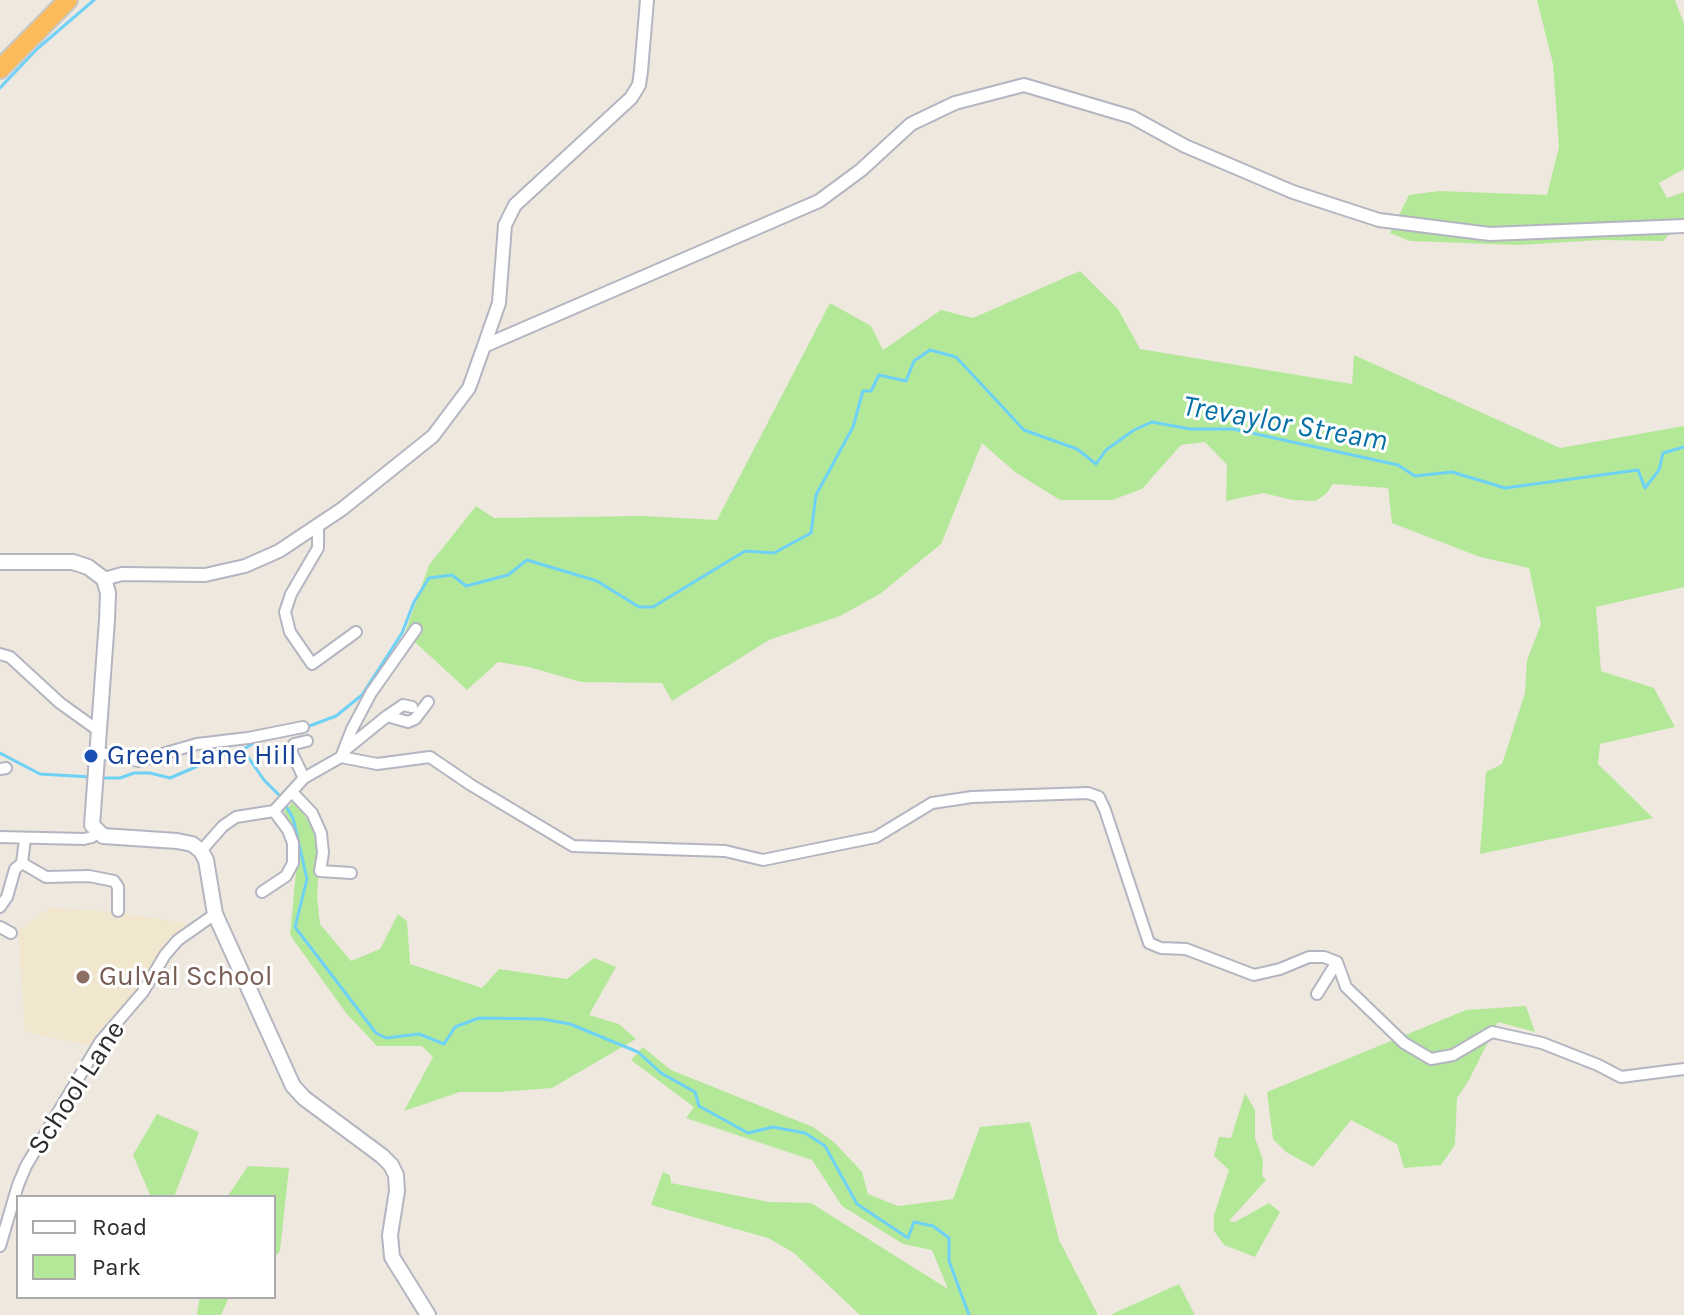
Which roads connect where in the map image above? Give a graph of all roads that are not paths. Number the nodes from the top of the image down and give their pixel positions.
1 (68, 0) edge
2 (647, 0) edge
3 (0, 69) edge
4 (1684, 226) edge
5 (484, 346) junction
6 (318, 527) junction
7 (0, 562) edge
8 (104, 579) junction
9 (416, 629) dead end
10 (356, 632) dead end
11 (1, 653) edge
12 (428, 702) dead end
13 (412, 707) dead end
14 (387, 716) junction
15 (303, 727) dead end
16 (99, 731) junction
17 (307, 741) dead end
18 (343, 753) junction
19 (96, 760) junction
20 (304, 778) junction
21 (289, 795) junction
22 (276, 810) junction
23 (97, 832) junction
24 (0, 837) edge
25 (25, 839) junction
26 (201, 851) junction
27 (22, 863) junction
28 (351, 873) dead end
29 (262, 892) dead end
30 (0, 905) edge
31 (118, 911) dead end
32 (215, 914) junction
33 (0, 927) edge
34 (11, 933) dead end
35 (1337, 962) junction
36 (1317, 994) dead end
37 (1684, 1069) edge
38 (0, 1246) edge
39 (428, 1315) edge

1 - 3 highway
2 - 5 street
4 - 5 street
5 - 6 street
6 - 8 street
6 - 10 street
7 - 8 main road
8 - 16 main road
9 - 18 street
11 - 16 street
12 - 14 street
13 - 14 street
14 - 18 street
15 - 19 street
16 - 19 main road
17 - 20 street
18 - 20 street
18 - 35 street
19 - 23 main road
20 - 21 street
21 - 22 street
21 - 28 street
22 - 26 street
22 - 29 street
23 - 25 street
23 - 26 main road
24 - 25 street
25 - 27 street
26 - 32 main road
27 - 30 street
27 - 31 street
32 - 38 street, School Lane
32 - 39 main road
33 - 34 street
35 - 36 street
35 - 37 street

